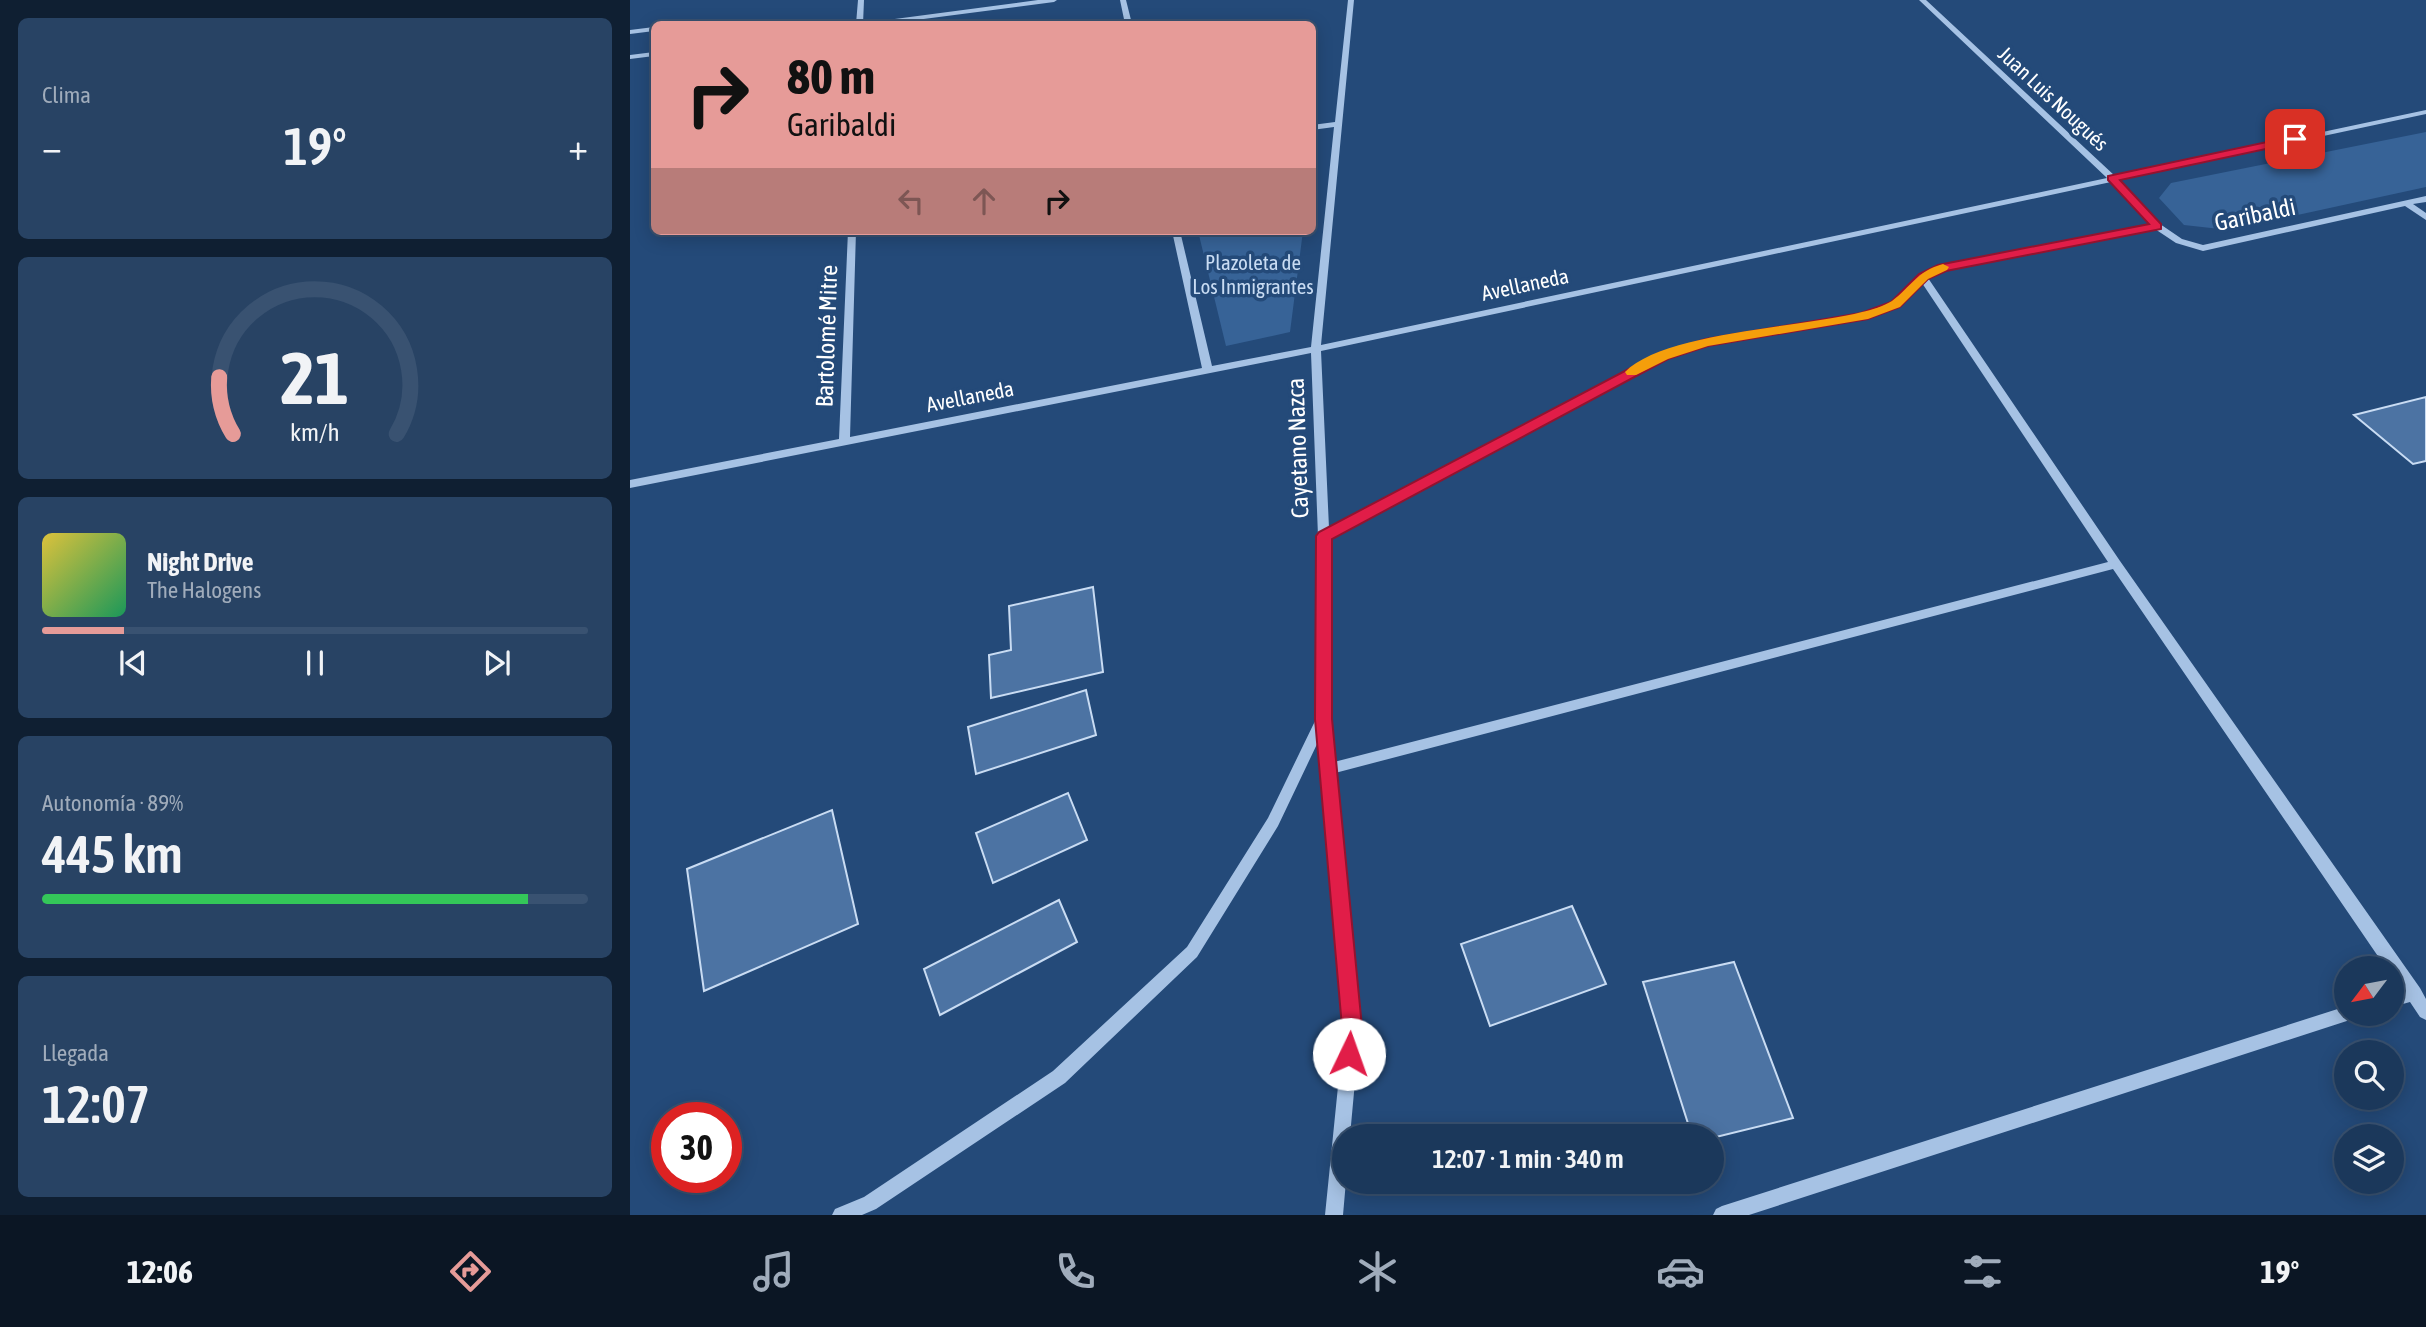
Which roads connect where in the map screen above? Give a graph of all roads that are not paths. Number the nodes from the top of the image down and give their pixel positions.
1 (861, 0) edge
2 (1054, 0) edge
3 (1123, 0) edge
4 (1351, 0) edge
5 (1922, 0) edge
6 (860, 21) edge
7 (895, 21) edge
8 (1128, 21) edge
9 (651, 29) edge
10 (630, 32) edge
11 (651, 54) edge
12 (630, 57) edge
13 (2426, 111) edge
14 (1338, 124) junction
15 (1316, 127) edge
16 (2112, 178) junction
17 (2426, 199) edge
18 (2407, 204) junction
19 (2426, 218) edge
20 (2157, 226) junction
21 (852, 235) edge
22 (1177, 235) edge
23 (1923, 277) junction
24 (1316, 349) junction
25 (1208, 370) junction
26 (844, 442) junction
27 (630, 484) edge
28 (1324, 536) junction
29 (2116, 564) junction
30 (1323, 719) junction
31 (1327, 769) junction
32 (2414, 993) junction
33 (2404, 996) edge
34 (2426, 1012) edge
35 (2334, 1018) edge
36 (841, 1215) edge
37 (1334, 1215) edge
38 (1722, 1215) edge

1 - 6 street
2 - 7 street
3 - 8 street
4 - 14 street, Cayetano Nazca
5 - 16 street, Juan Luis Nougués
9 - 10 street
11 - 12 street
13 - 16 street, Avellaneda
14 - 15 street
14 - 24 street, Cayetano Nazca
16 - 20 street, Juan Luis Nougués
16 - 24 street, Avellaneda
17 - 18 street, Garibaldi
18 - 19 street
18 - 20 street, Garibaldi
20 - 23 street
21 - 26 street, Bartolomé Mitre
22 - 25 street
23 - 28 street
23 - 29 street
24 - 25 street, Avellaneda
24 - 28 street, Cayetano Nazca
25 - 26 street, Avellaneda
26 - 27 street, Avellaneda
28 - 30 street, Cayetano Nazca
29 - 31 street
29 - 32 street
30 - 31 street, Cayetano Nazca
30 - 36 street
31 - 37 street, Cayetano Nazca
32 - 33 street
32 - 34 street
35 - 38 street

